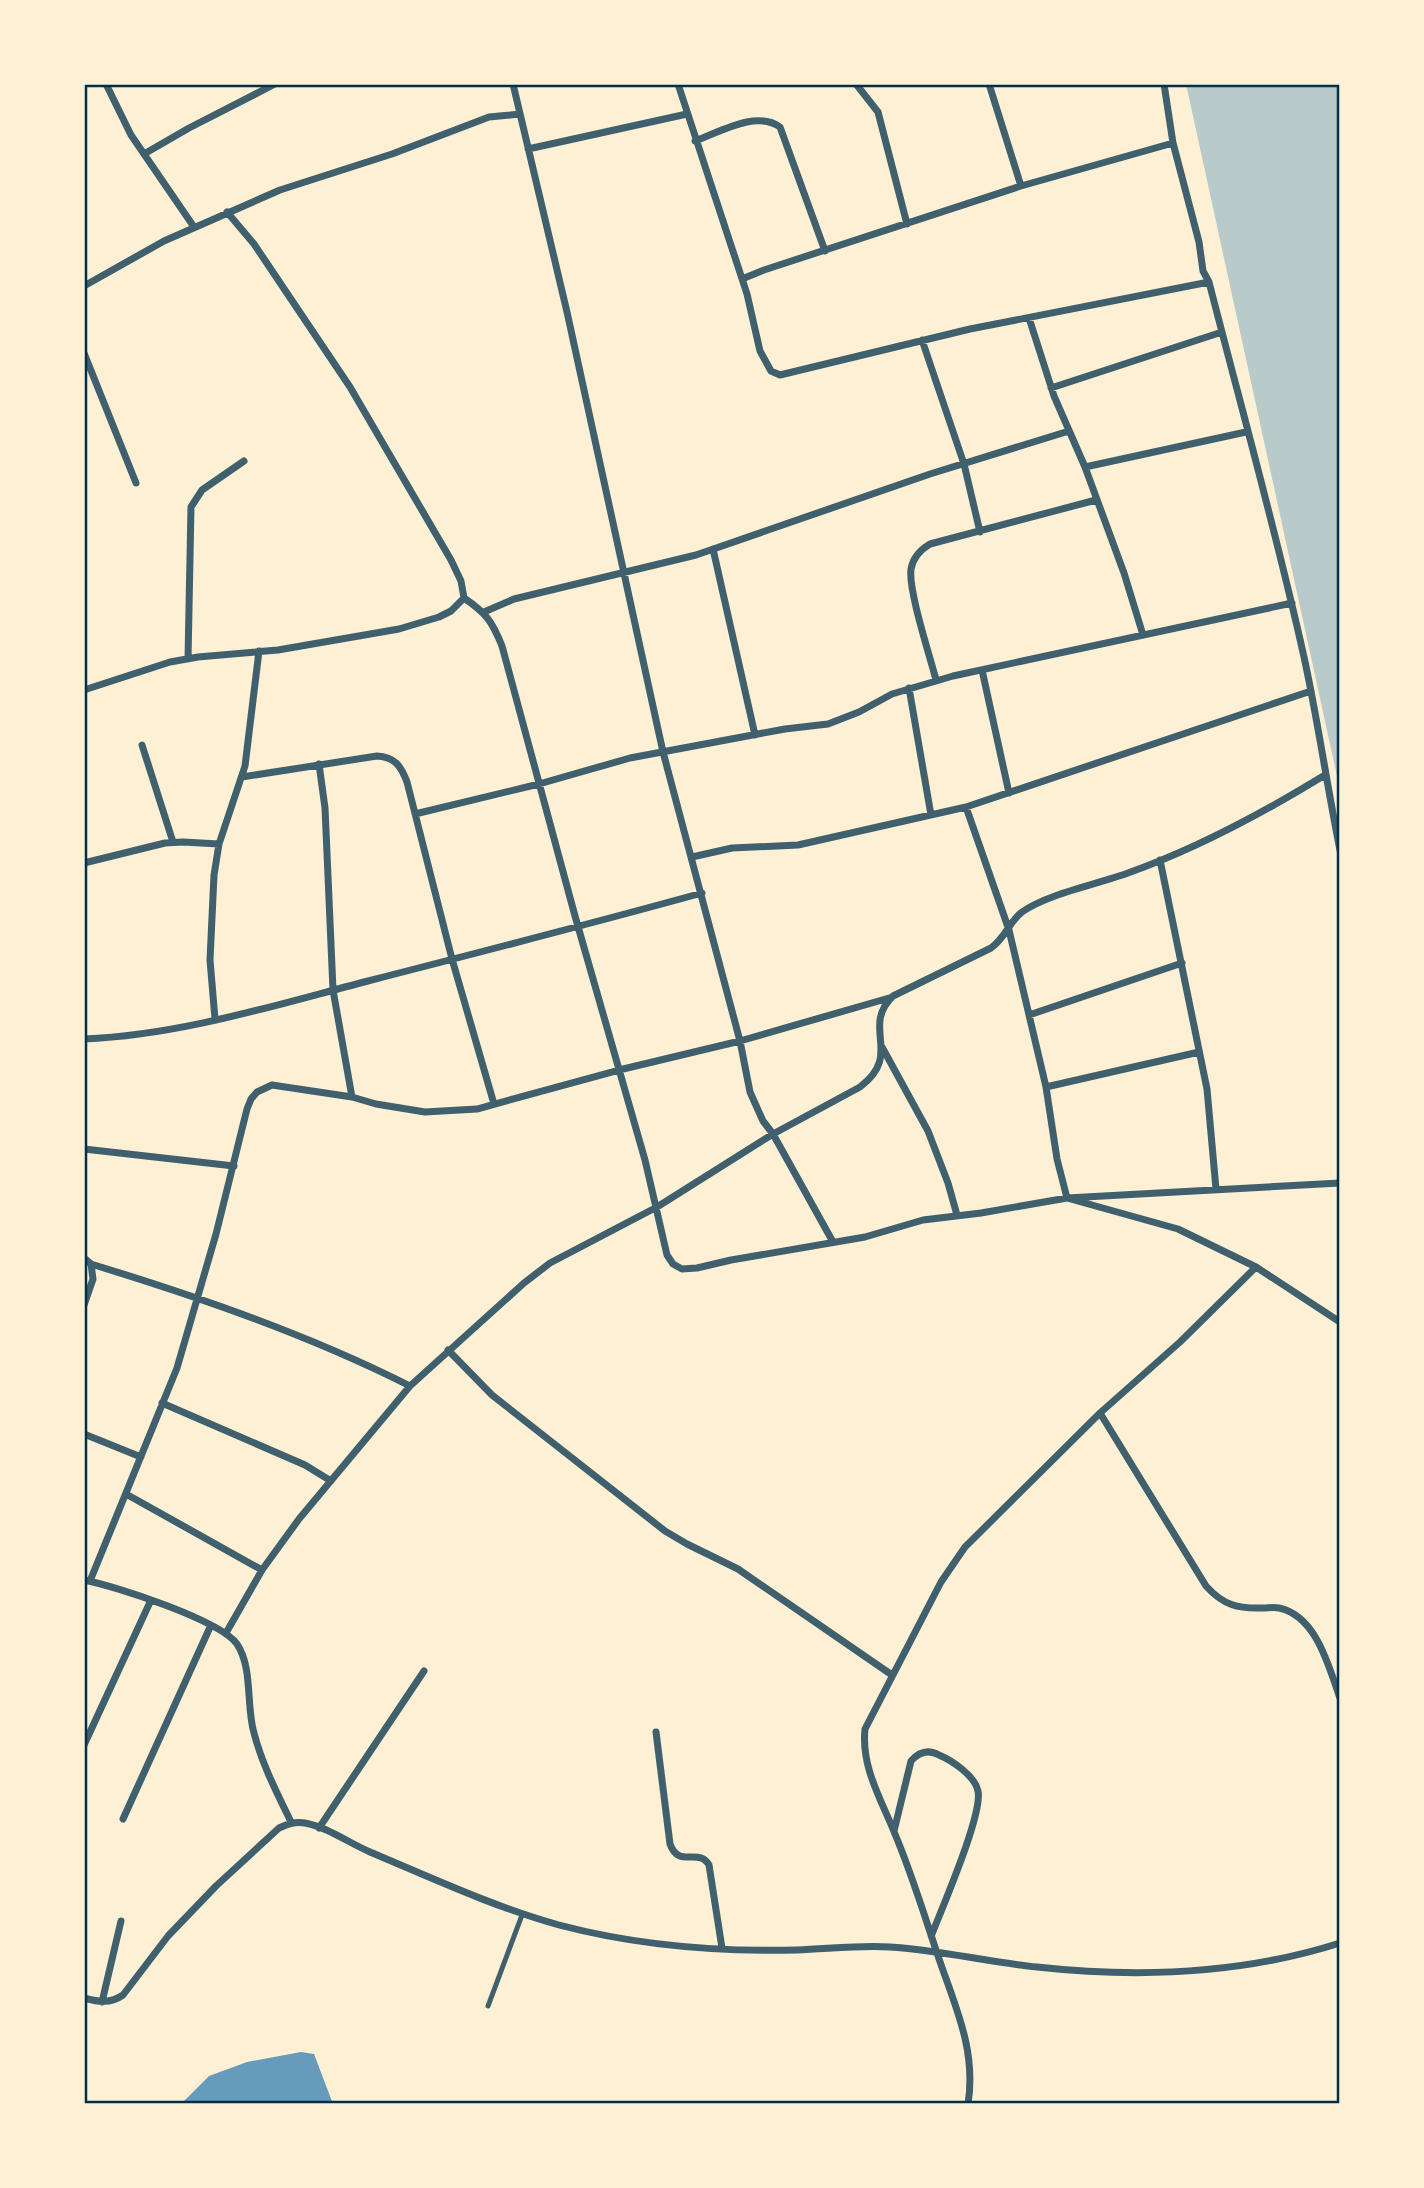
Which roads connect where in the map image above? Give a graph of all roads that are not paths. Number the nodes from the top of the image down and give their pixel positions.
1 (106, 84) edge
2 (275, 84) edge
3 (513, 84) edge
4 (678, 84) edge
5 (856, 84) edge
6 (989, 84) edge
7 (1164, 84) edge
8 (520, 114) junction
9 (687, 114) junction
10 (695, 141) junction
11 (1173, 143) junction
12 (528, 149) junction
13 (144, 154) junction
14 (1021, 186) junction
15 (227, 212) junction
16 (907, 224) junction
17 (194, 227) junction
18 (825, 251) junction
19 (742, 279) junction
20 (1209, 282) junction
21 (84, 286) edge
22 (1029, 318) junction
23 (1222, 332) junction
24 (922, 340) junction
25 (84, 354) edge
26 (1051, 388) junction
27 (1069, 431) junction
28 (1246, 432) junction
29 (244, 461) dead end
30 (964, 464) junction
31 (1085, 467) junction
32 (136, 483) dead end
33 (1096, 500) junction
34 (980, 532) junction
35 (713, 549) junction
36 (624, 572) junction
37 (464, 598) junction
38 (1292, 603) junction
39 (484, 612) junction
40 (1143, 635) junction
41 (259, 651) junction
42 (188, 659) junction
43 (982, 670) junction
44 (936, 680) junction
45 (909, 688) junction
46 (84, 690) edge
47 (1311, 691) junction
48 (755, 735) junction
49 (142, 745) dead end
50 (663, 752) junction
51 (319, 764) junction
52 (1325, 775) junction
53 (242, 777) junction
54 (539, 784) junction
55 (1009, 793) junction
56 (966, 807) junction
57 (415, 814) junction
58 (931, 815) junction
59 (173, 842) junction
60 (219, 844) junction
61 (1340, 850) edge
62 (692, 857) junction
63 (1160, 860) junction
64 (84, 863) edge
65 (702, 893) junction
66 (578, 928) junction
67 (1009, 930) junction
68 (452, 959) junction
69 (1182, 963) junction
70 (333, 990) junction
71 (893, 996) junction
72 (1029, 1014) junction
73 (215, 1019) junction
74 (84, 1039) edge
75 (740, 1041) junction
76 (881, 1046) junction
77 (1199, 1052) junction
78 (619, 1070) junction
79 (1046, 1087) junction
80 (352, 1097) junction
81 (494, 1104) junction
82 (774, 1134) junction
83 (84, 1149) edge
84 (234, 1166) junction
85 (1340, 1183) edge
86 (1216, 1189) junction
87 (1067, 1198) junction
88 (657, 1207) junction
89 (957, 1215) junction
90 (833, 1242) junction
91 (84, 1258) edge
92 (91, 1264) junction
93 (1256, 1267) junction
94 (197, 1299) junction
95 (84, 1305) edge
96 (1340, 1322) edge
97 (448, 1350) junction
98 (410, 1386) junction
99 (162, 1403) junction
100 (1100, 1413) junction
101 (84, 1434) edge
102 (141, 1457) junction
103 (331, 1481) junction
104 (126, 1494) junction
105 (262, 1570) junction
106 (87, 1581) edge
107 (150, 1600) junction
108 (211, 1625) junction
109 (226, 1633) junction
110 (424, 1671) dead end
111 (892, 1675) junction
112 (1340, 1698) edge
113 (656, 1732) dead end
114 (84, 1745) edge
115 (122, 1819) dead end
116 (291, 1822) junction
117 (319, 1828) junction
118 (894, 1831) junction
119 (522, 1915) junction
120 (121, 1921) dead end
121 (932, 1935) junction
122 (1340, 1944) edge
123 (722, 1948) junction
124 (937, 1952) junction
125 (84, 1998) edge
126 (102, 2002) junction
127 (488, 2006) dead end
128 (968, 2104) edge

1 - 13 street
2 - 13 street
3 - 8 street
4 - 9 street
5 - 16 street
6 - 14 street
7 - 11 street
8 - 12 street
8 - 15 street
9 - 10 street
9 - 12 street
10 - 18 street
10 - 19 street
11 - 14 street
11 - 20 street
12 - 36 street
13 - 17 street
14 - 16 street
15 - 17 street
15 - 37 street
16 - 18 street
17 - 21 street
18 - 19 street
19 - 24 street
20 - 22 street
20 - 23 street
22 - 24 street
22 - 26 street
23 - 26 street
23 - 28 street
24 - 30 street
25 - 32 street
26 - 27 street
27 - 30 street
27 - 31 street
28 - 31 street
28 - 38 street
29 - 42 street
30 - 34 street
30 - 35 street
31 - 33 street
33 - 34 street
33 - 40 street
34 - 44 street
35 - 36 street
35 - 48 street
36 - 39 street
36 - 50 street
37 - 39 street
37 - 41 street
38 - 40 street
38 - 47 street
39 - 54 street
40 - 43 street
41 - 42 street
41 - 53 street
42 - 46 street
43 - 44 street
43 - 55 street
44 - 45 street
45 - 48 street
45 - 58 street
47 - 52 street
47 - 55 street
48 - 50 street
49 - 59 street
50 - 54 street
50 - 62 street
51 - 53 street
51 - 57 street
51 - 70 street
52 - 61 street
52 - 63 street
53 - 60 street
54 - 57 street
54 - 66 street
55 - 56 street
56 - 58 street
56 - 67 street
57 - 68 street
58 - 62 street
59 - 60 street
59 - 64 street
60 - 73 street
62 - 65 street
63 - 67 street
63 - 69 street
65 - 66 street
65 - 75 street
66 - 68 street
66 - 78 street
67 - 71 street
67 - 72 street
68 - 70 street
68 - 81 street
69 - 72 street
69 - 77 street
70 - 73 street
70 - 80 street
71 - 75 street
71 - 76 street
72 - 79 street
73 - 74 street
75 - 78 street
75 - 82 street
76 - 82 street
76 - 89 street
77 - 79 street
77 - 86 street
78 - 81 street
78 - 88 street
79 - 87 street
80 - 81 street
80 - 84 street
82 - 88 street
82 - 90 street
83 - 84 street
84 - 94 street
85 - 86 street
86 - 87 street
87 - 89 street
87 - 93 street
88 - 90 street
88 - 97 street
89 - 90 street
91 - 92 street
92 - 94 street
92 - 95 street
93 - 96 street
93 - 100 street
94 - 98 street
94 - 99 street
97 - 98 street
97 - 111 street
98 - 103 street
99 - 102 street
99 - 103 street
100 - 111 street
100 - 112 street
101 - 102 street
102 - 104 street
103 - 105 street
104 - 105 street
104 - 106 street
105 - 109 street
106 - 107 street
107 - 108 street
107 - 114 street
108 - 109 street
108 - 115 street
109 - 116 street
110 - 117 street
111 - 118 street
113 - 123 street
116 - 117 street
116 - 126 street
117 - 119 street
118 - 121 street
118 - 121 street
119 - 123 street
119 - 127 lane
120 - 126 street
121 - 124 street
122 - 124 street
123 - 124 street
124 - 128 street
125 - 126 street

